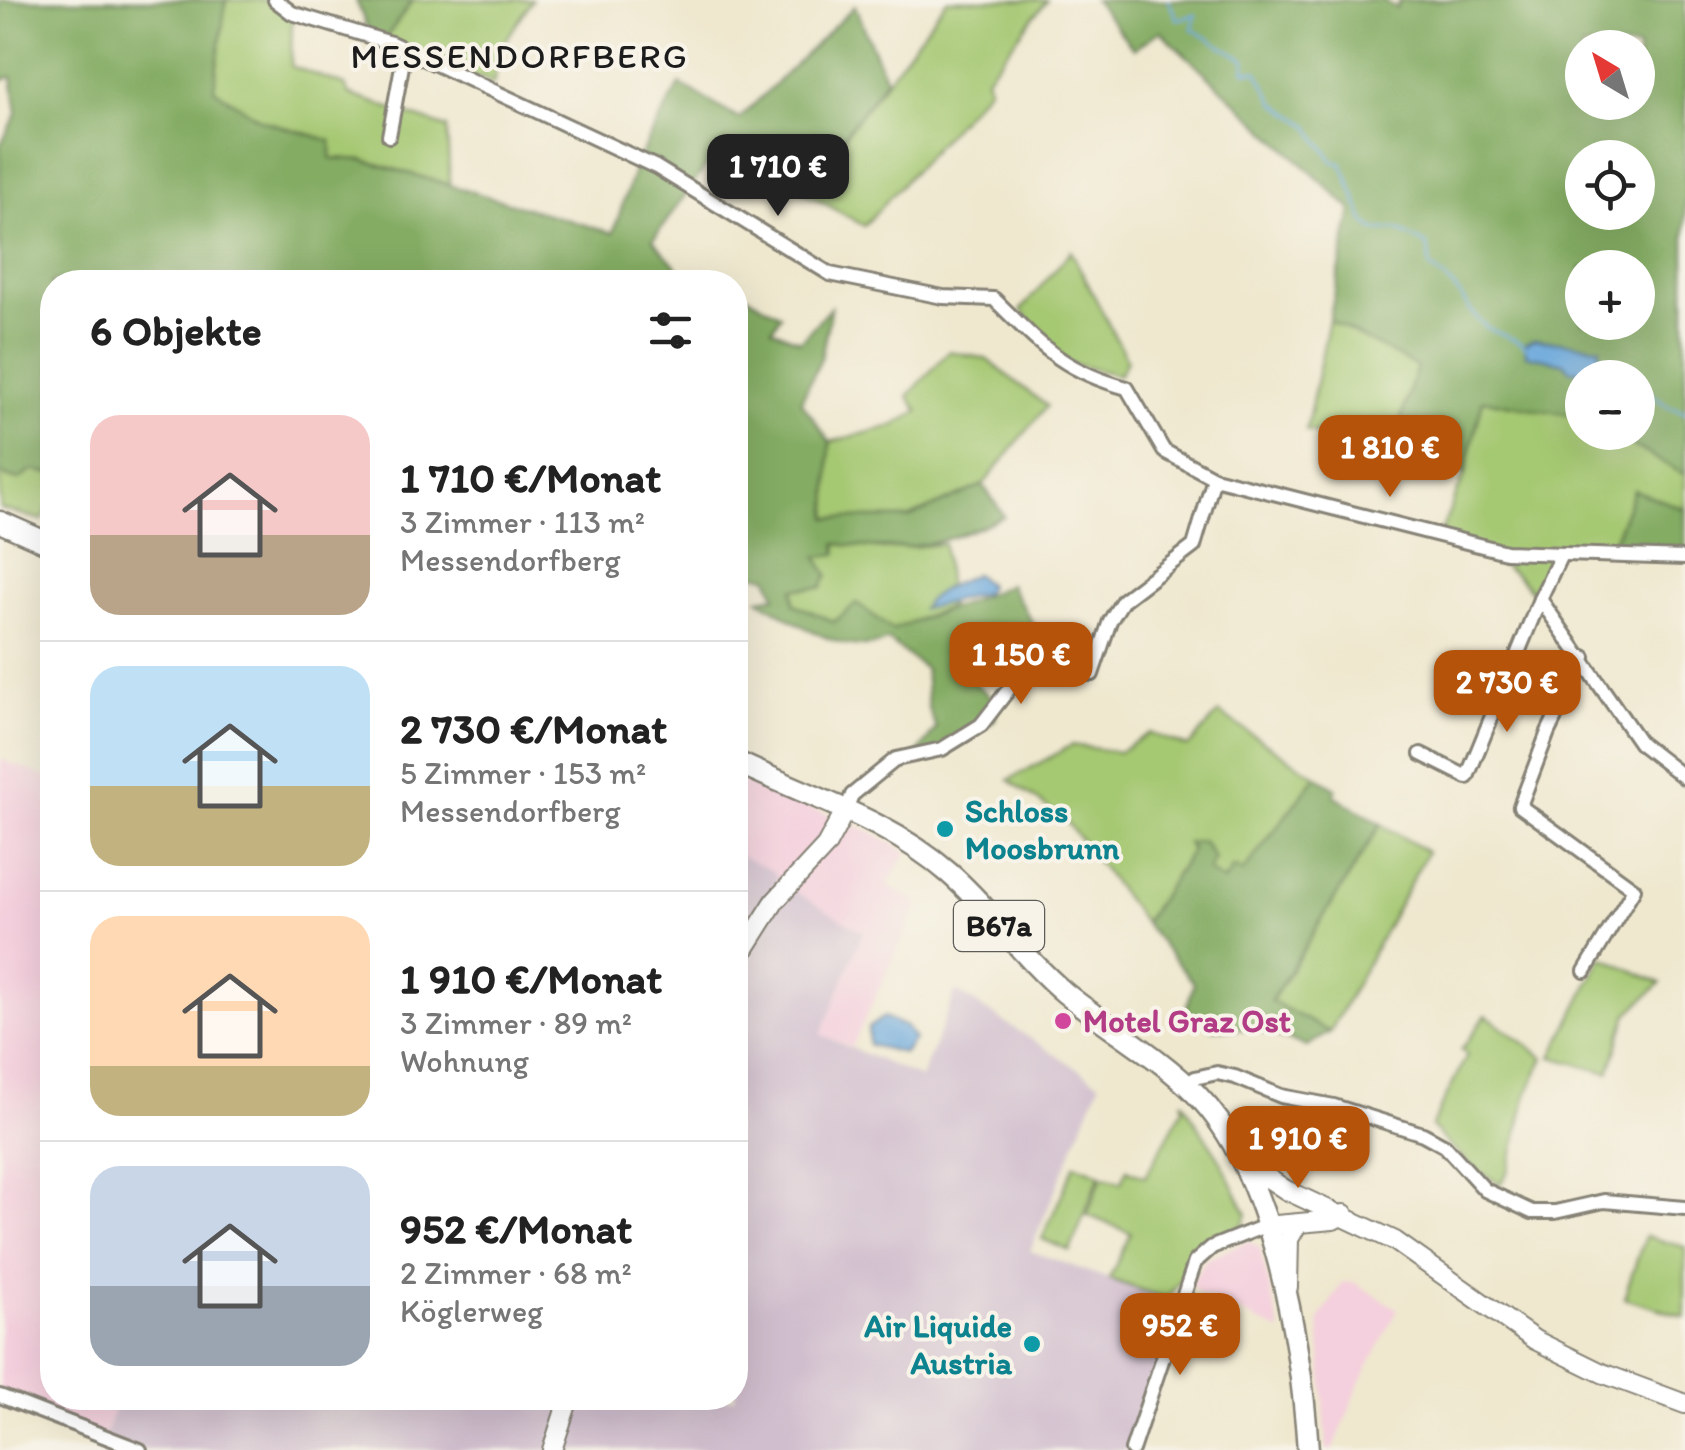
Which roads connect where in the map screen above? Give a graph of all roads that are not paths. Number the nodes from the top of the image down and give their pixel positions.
1 (275, 0) edge
2 (405, 50) junction
3 (389, 136) dead end
4 (1214, 478) junction
5 (0, 522) edge
6 (40, 539) edge
7 (1560, 557) junction
8 (1685, 558) edge
9 (1540, 598) junction
10 (1584, 657) junction
11 (1421, 754) dead end
12 (748, 767) edge
13 (1685, 778) edge
14 (847, 807) junction
15 (748, 944) edge
16 (1585, 971) dead end
17 (1188, 1086) junction
18 (1245, 1162) junction
19 (1685, 1208) edge
20 (1338, 1212) junction
21 (1297, 1225) junction
22 (1265, 1226) junction
23 (1287, 1300) junction
24 (0, 1396) edge
25 (1685, 1404) edge
26 (564, 1410) edge
27 (140, 1450) edge
28 (552, 1450) edge
29 (1132, 1450) edge
30 (1308, 1450) edge

1 - 2 street
2 - 3 street
2 - 4 street
4 - 7 street
4 - 14 street
5 - 6 main road
7 - 8 street
7 - 9 street
9 - 10 street
9 - 11 street
10 - 13 street
10 - 16 street
12 - 14 main road, B67a
14 - 15 main road
14 - 17 main road, B67a
17 - 18 main road, B67a
17 - 19 street
18 - 20 main road
18 - 22 main road, B67a
20 - 21 main road
20 - 22 main road
20 - 25 main road
21 - 22 main road
21 - 23 main road
22 - 23 main road, B67a
22 - 29 street
23 - 30 main road, B67a
24 - 27 street
26 - 28 main road

